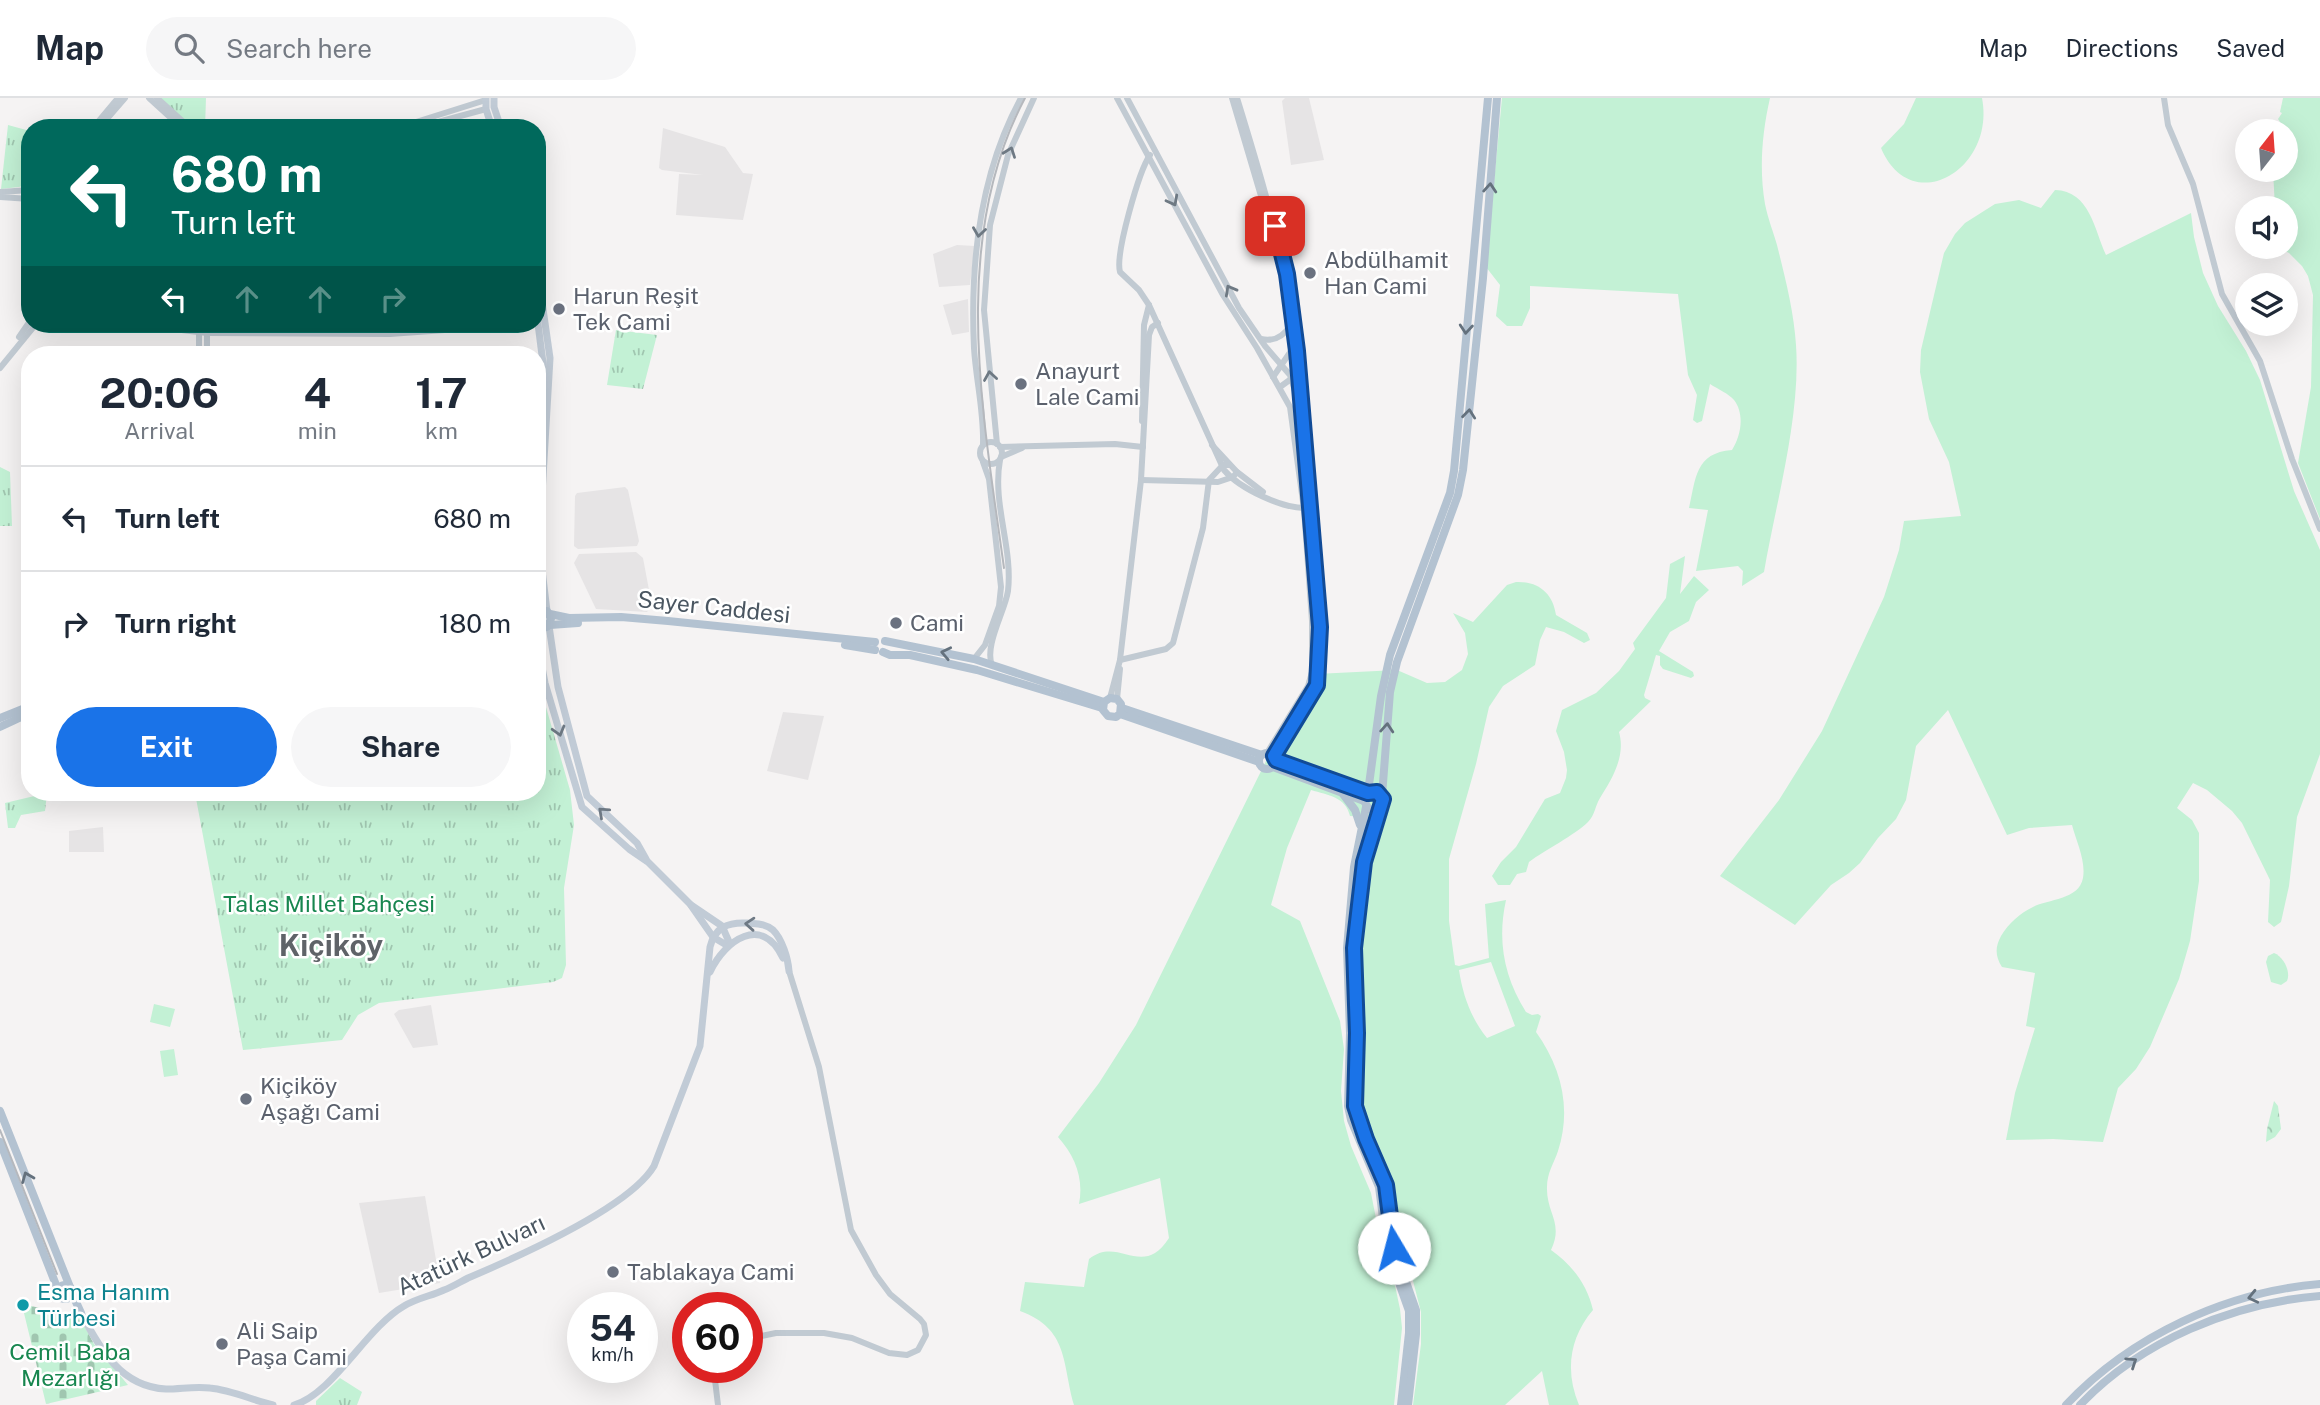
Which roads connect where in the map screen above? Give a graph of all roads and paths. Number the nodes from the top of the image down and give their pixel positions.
1 (118, 98) edge
2 (125, 98) edge
3 (149, 98) edge
4 (157, 98) edge
5 (1021, 98) edge
6 (1034, 98) edge
7 (1117, 98) edge
8 (1127, 98) edge
9 (1235, 98) edge
10 (1488, 98) edge
11 (1497, 98) edge
12 (2164, 98) edge
13 (488, 99) edge
14 (486, 109) junction
15 (100, 119) edge
16 (107, 119) edge
17 (172, 119) edge
18 (180, 119) edge
19 (425, 119) edge
20 (449, 119) edge
21 (489, 119) edge
22 (498, 119) edge
23 (1152, 153) junction
24 (21, 191) edge
25 (0, 192) edge
26 (0, 197) edge
27 (21, 198) edge
28 (1271, 221) junction
29 (1149, 305) junction
30 (1157, 323) junction
31 (1290, 326) junction
32 (546, 330) edge
33 (22, 333) edge
34 (28, 333) edge
35 (363, 333) edge
36 (404, 333) edge
37 (1261, 339) junction
38 (1297, 351) junction
39 (0, 366) edge
40 (1282, 366) junction
41 (1273, 377) junction
42 (1291, 379) junction
43 (1280, 387) junction
44 (1301, 414) junction
45 (546, 426) edge
46 (983, 444) junction
47 (999, 445) junction
48 (1027, 446) junction
49 (1143, 447) junction
50 (1001, 458) junction
51 (983, 462) junction
52 (1225, 466) junction
53 (1237, 472) junction
54 (1231, 478) junction
55 (1141, 480) junction
56 (1209, 480) junction
57 (1272, 500) junction
58 (1307, 508) junction
59 (2320, 529) edge
60 (546, 612) edge
61 (546, 617) edge
62 (549, 625) junction
63 (546, 627) edge
64 (877, 648) junction
65 (974, 659) junction
66 (1120, 660) junction
67 (992, 665) junction
68 (546, 683) edge
69 (1113, 705) junction
70 (21, 710) edge
71 (21, 717) edge
72 (0, 718) edge
73 (0, 727) edge
74 (1268, 759) junction
75 (1341, 792) junction
76 (1382, 796) junction
77 (1366, 800) junction
78 (1381, 807) junction
79 (1361, 831) junction
80 (648, 862) junction
81 (690, 904) junction
82 (722, 926) junction
83 (771, 929) junction
84 (713, 937) junction
85 (778, 938) junction
86 (768, 940) junction
87 (729, 945) junction
88 (789, 971) junction
89 (707, 982) junction
90 (0, 1111) edge
91 (0, 1142) edge
92 (2320, 1278) edge
93 (2320, 1284) edge
94 (70, 1289) junction
95 (2278, 1291) junction
96 (61, 1294) junction
97 (2320, 1298) edge
98 (81, 1313) junction
99 (763, 1336) edge
100 (716, 1383) edge
101 (273, 1405) edge
102 (294, 1405) edge
103 (718, 1405) edge
104 (1401, 1405) edge
105 (1408, 1405) edge
106 (2066, 1405) edge
107 (2080, 1405) edge

1 - 15 street
2 - 16 street
3 - 17 street
4 - 18 street
5 -> 46 street
47 -> 6 street
7 - 23 street
8 - 23 street
9 - 28 street
10 -> 77 main road
76 -> 11 main road
12 - 59 street
13 - 14 main road
13 - 19 street
13 - 22 main road
14 - 20 street
14 - 21 main road
23 - 29 street
37 -> 23 street
23 -> 41 street
24 - 25 street
26 - 27 street
28 - 31 street
28 - 38 street
29 - 30 street
29 - 49 street
30 - 49 street
30 - 52 street
31 - 37 street
31 - 40 street
32 - 45 main road
33 - 39 street
34 - 39 street
35 - 36 street
37 - 40 street
38 - 42 street
38 - 44 street
40 - 41 street
40 - 42 street
41 - 43 street
42 - 43 street
42 - 44 street
43 - 58 street
44 - 58 street
46 - 47 street
46 - 51 street
47 - 48 street
47 - 50 street
48 - 49 street
48 - 50 street
49 - 55 street
50 - 51 street
50 - 67 street
51 - 65 street
52 - 53 street
52 - 54 street
52 - 56 street
53 - 54 street
53 - 57 street
54 - 56 street
54 - 57 street
55 - 56 street
55 - 66 street
56 - 66 street
57 - 58 street
58 - 74 street
60 - 64 main road, Sayer Caddesi
61 - 62 main road
62 - 63 main road, Sayer Caddesi
62 - 64 main road, Sayer Caddesi
80 -> 62 main road
65 -> 64 main road
64 - 69 main road
65 - 67 main road
66 - 69 street
67 - 69 main road
68 -> 80 main road
69 - 74 main road
70 - 72 main road
71 - 73 main road
74 - 75 main road
74 - 77 main road
75 - 77 main road
75 - 79 main road
76 - 77 main road
76 - 78 main road
77 - 78 main road
77 - 79 main road
78 - 105 main road
79 - 104 main road
80 - 81 main road
81 - 82 main road
81 - 84 main road
83 -> 82 main road
82 - 84 main road
82 - 87 main road
83 - 85 main road
83 - 86 main road
84 - 87 main road
84 - 89 main road, Atatürk Bulvarı
85 - 86 main road
85 - 88 main road
86 - 87 main road
86 - 88 main road
87 - 89 main road
88 - 99 street
89 - 102 main road, Atatürk Bulvarı
94 -> 90 main road
91 - 96 main road
92 - 95 main road
93 - 95 main road
94 - 96 main road
94 - 98 main road
95 -> 106 main road
96 - 98 main road
107 -> 97 main road
98 - 101 main road
100 - 103 street

